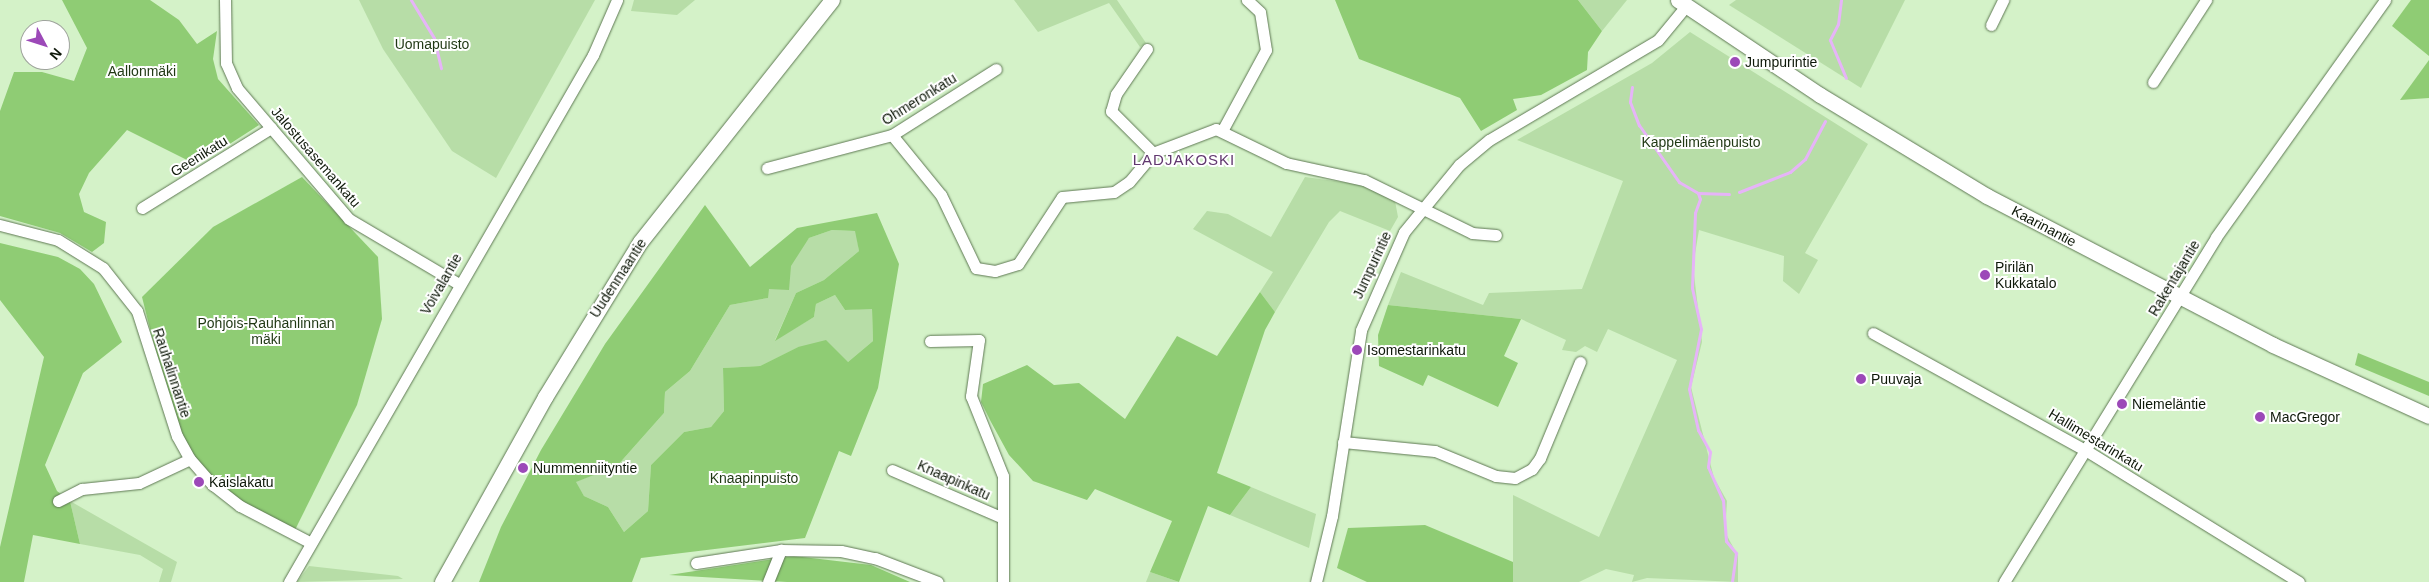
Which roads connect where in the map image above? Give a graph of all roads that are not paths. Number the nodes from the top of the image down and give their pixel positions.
1 (225, 0) edge
2 (617, 0) edge
3 (832, 0) edge
4 (1247, 0) edge
5 (2003, 0) edge
6 (2206, 0) edge
7 (2378, 2) edge
8 (1682, 3) edge
9 (1990, 25) dead end
10 (1147, 49) dead end
11 (996, 69) dead end
12 (2153, 82) dead end
13 (270, 128) junction
14 (1222, 131) junction
15 (892, 135) junction
16 (1153, 152) junction
17 (767, 168) dead end
18 (142, 208) dead end
19 (1425, 213) junction
20 (0, 225) edge
21 (1496, 235) dead end
22 (459, 284) junction
23 (2180, 298) junction
24 (1873, 333) dead end
25 (930, 341) dead end
26 (1580, 362) dead end
27 (2429, 416) edge
28 (1343, 442) junction
29 (2087, 451) junction
30 (190, 459) junction
31 (892, 470) dead end
32 (58, 501) dead end
33 (1003, 518) junction
34 (311, 543) junction
35 (781, 550) junction
36 (696, 563) dead end
37 (289, 582) edge
38 (442, 582) edge
39 (768, 582) edge
40 (938, 582) edge
41 (1003, 582) edge
42 (1316, 582) edge
43 (2004, 582) edge
44 (2299, 582) edge

1 - 13 street, Jalostusasemankatu
2 - 22 street, Voivalantie
3 - 38 main road, Uudenmaantie
4 - 14 street
5 - 9 street
6 - 12 street
7 - 23 street, Rakentajantie
8 - 19 street, Jumpurintie
8 - 23 main road, Kaarinantie
10 - 16 street
11 - 15 street, Ohmeronkatu
13 - 18 street, Geenikatu
13 - 22 street, Jalostusasemankatu
14 - 16 street
14 - 19 street
15 - 16 street
15 - 17 street, Ohmeronkatu
19 - 21 street
19 - 28 street, Jumpurintie
20 - 30 street, Rauhalinnantie
22 - 34 street, Voivalantie
23 - 27 main road, Kaarinantie
23 - 29 street, Rakentajantie
24 - 29 street, Hallimestarinkatu
25 - 33 street
26 - 28 street
28 - 42 street, Jumpurintie
29 - 43 street, Rakentajantie
29 - 44 street, Hallimestarinkatu
30 - 32 street
30 - 34 street, Rauhalinnantie
31 - 33 street, Knaapinkatu
33 - 41 street
34 - 37 street, Voivalantie
35 - 36 street
35 - 39 street
35 - 40 street

